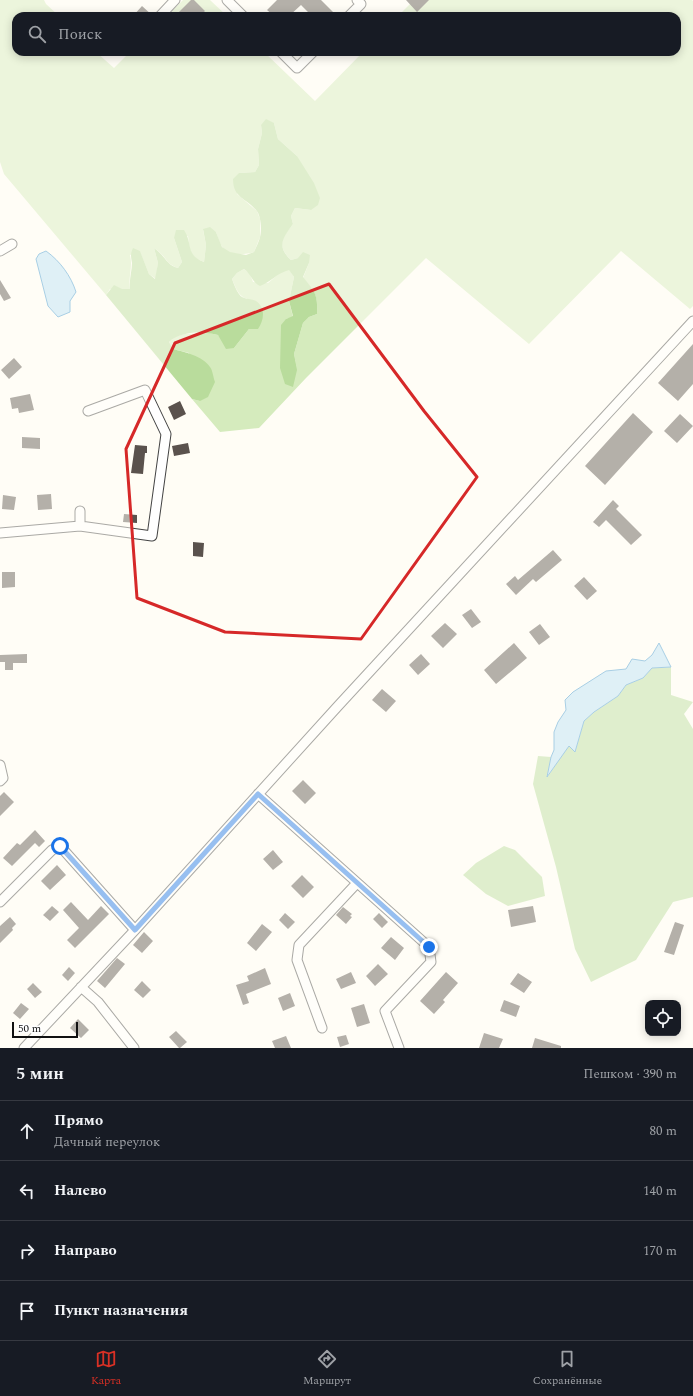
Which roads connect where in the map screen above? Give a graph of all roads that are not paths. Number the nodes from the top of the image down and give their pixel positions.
1 (175, 0) edge
2 (227, 0) edge
3 (357, 0) edge
4 (164, 12) edge
5 (239, 12) edge
6 (353, 12) edge
7 (285, 56) edge
8 (309, 56) edge
9 (12, 244) dead end
10 (0, 250) edge
11 (693, 321) edge
12 (88, 411) dead end
13 (80, 511) dead end
14 (80, 526) junction
15 (0, 533) edge
16 (0, 765) edge
17 (0, 781) edge
18 (258, 794) junction
19 (357, 883) junction
20 (0, 902) edge
21 (135, 930) junction
22 (81, 987) junction
23 (322, 1028) dead end
24 (24, 1048) edge
25 (134, 1048) edge
26 (399, 1048) edge

1 - 4 street
2 - 5 street
3 - 6 street
7 - 8 street
9 - 10 street
11 - 18 street
12 - 14 street
13 - 14 street
14 - 15 street
16 - 17 street
18 - 19 street
18 - 21 street
19 - 23 street
19 - 26 street
20 - 21 street
21 - 22 street
22 - 24 street
22 - 25 street

